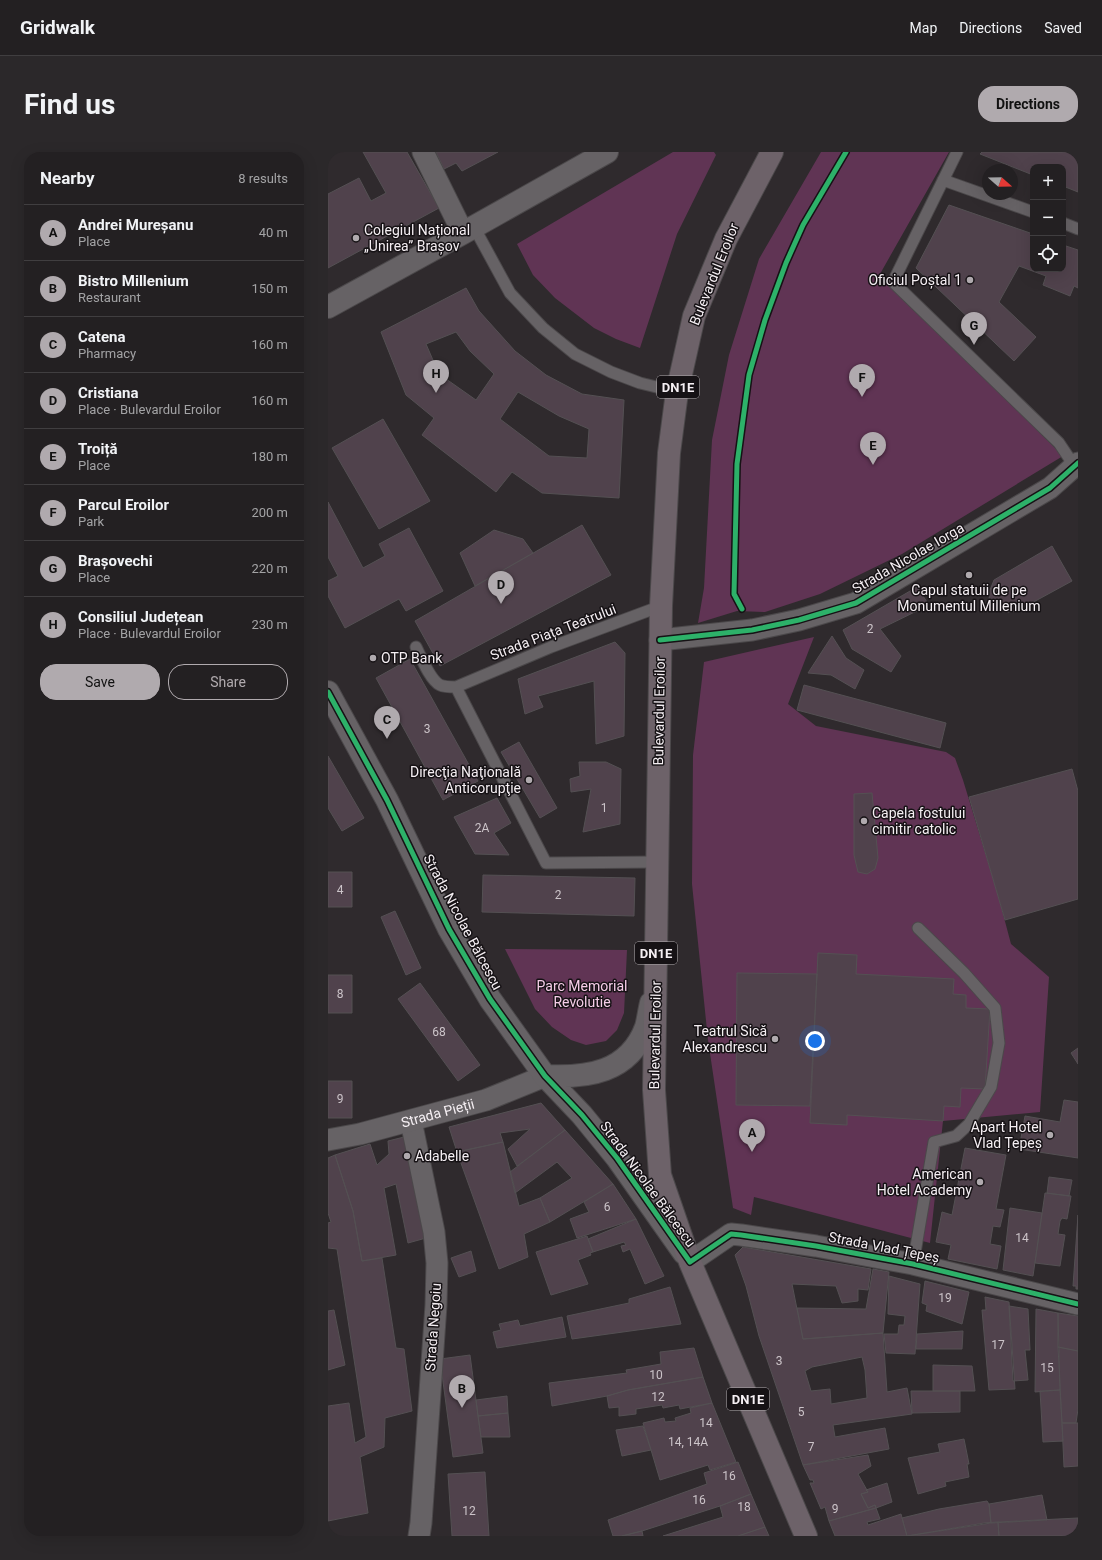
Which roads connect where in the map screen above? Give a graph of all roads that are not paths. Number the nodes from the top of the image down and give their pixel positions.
1 (423, 152) edge
2 (607, 152) edge
3 (772, 152) edge
4 (957, 152) edge
5 (943, 180) junction
6 (1030, 211) edge
7 (1066, 224) edge
8 (1078, 229) edge
9 (469, 230) junction
10 (328, 307) edge
11 (677, 392) junction
12 (1077, 468) edge
13 (661, 606) junction
14 (660, 640) junction
15 (416, 647) dead end
16 (456, 687) junction
17 (328, 692) edge
18 (657, 862) junction
19 (918, 928) dead end
20 (656, 977) junction
21 (545, 1076) junction
22 (411, 1121) junction
23 (328, 1140) edge
24 (690, 1262) junction
25 (913, 1264) junction
26 (1078, 1304) edge
27 (419, 1536) edge
28 (806, 1536) edge

1 - 9 street
2 - 9 street
3 - 11 main road, Bulevardul Eroilor / DN1E
4 - 5 lane
5 - 6 lane
5 - 12 lane
7 - 8 lane
9 - 10 street
9 - 11 lane
11 - 13 main road, Bulevardul Eroilor / DN1E
12 - 14 street, Strada Nicolae Iorga
13 - 14 main road, Bulevardul Eroilor / DN1E
13 - 16 lane, Strada Piața Teatrului
14 - 18 main road, Bulevardul Eroilor / DN1E
15 - 16 lane
16 - 18 lane
17 - 21 street, Strada Nicolae Bălcescu
18 - 20 main road, Bulevardul Eroilor / DN1E
19 - 25 lane
20 - 21 street
20 - 24 main road, Bulevardul Eroilor / DN1E
21 - 22 street, Strada Pieții
21 - 24 street, Strada Nicolae Bălcescu
22 - 23 street, Strada Pieții
22 - 27 street, Strada Negoiu
24 - 25 street, Strada Vlad Țepeș
24 - 28 main road, DN1E
25 - 26 street, Strada Vlad Țepeș

